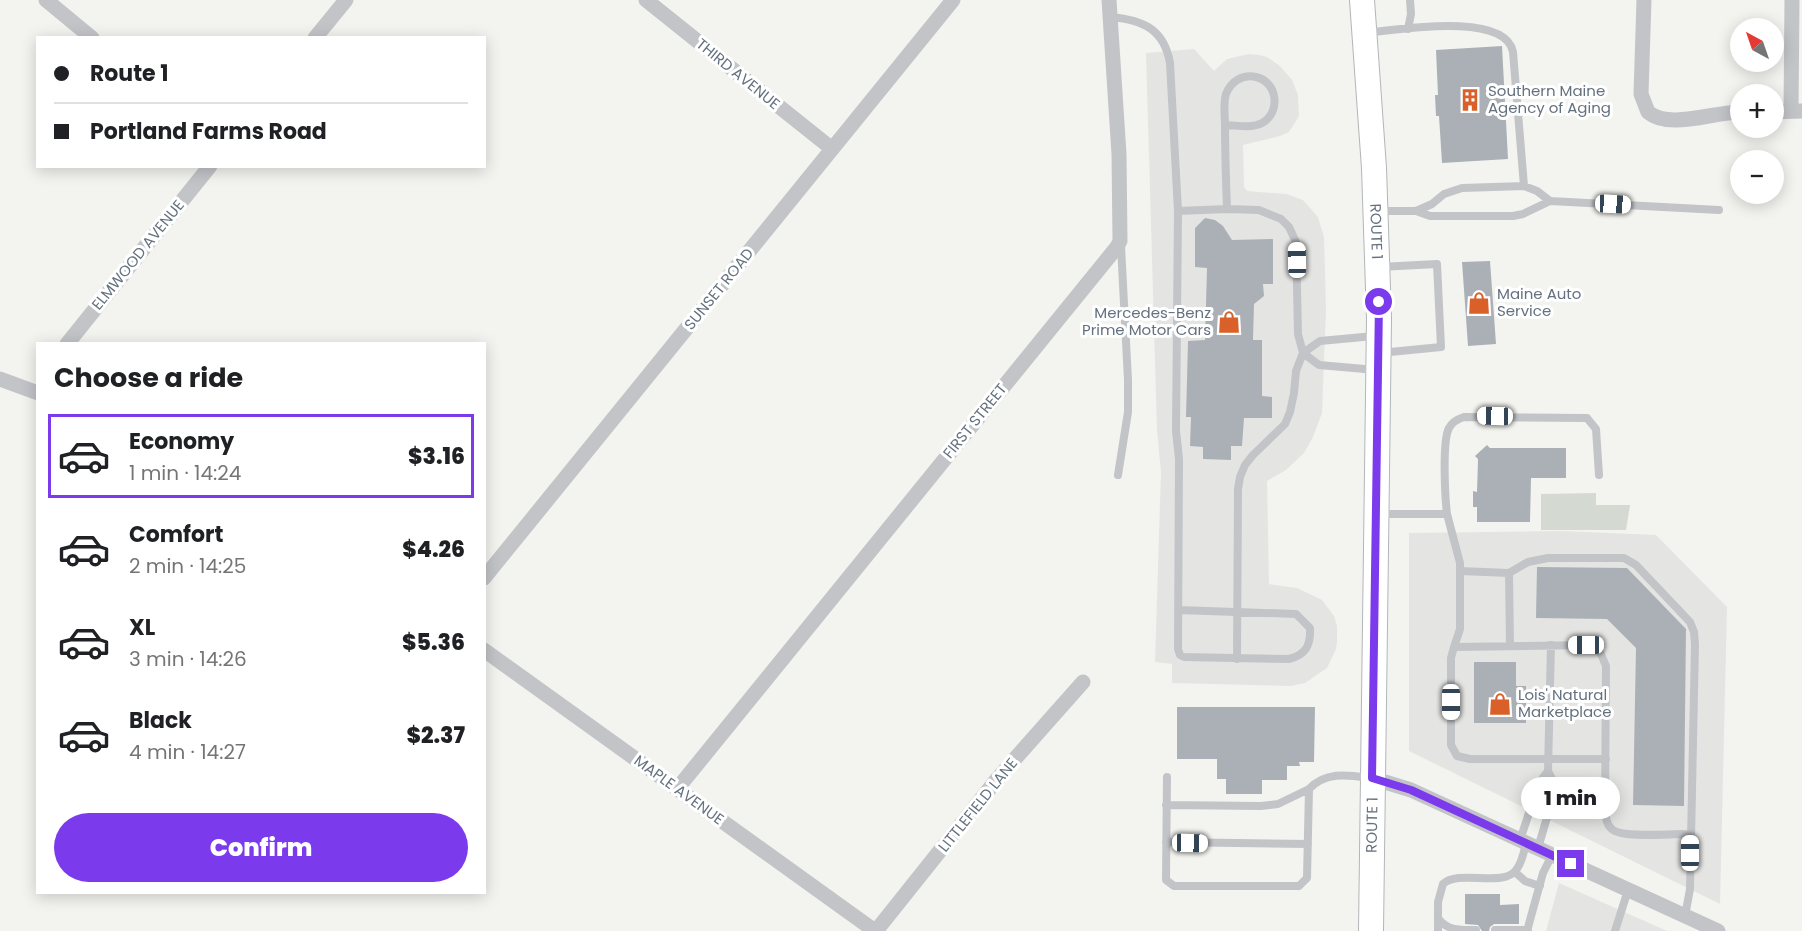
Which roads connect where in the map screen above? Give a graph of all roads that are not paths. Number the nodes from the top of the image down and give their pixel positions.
1 (46, 0) edge
2 (346, 0) edge
3 (646, 0) edge
4 (952, 0) edge
5 (1109, 0) edge
6 (1363, 0) edge
7 (1410, 0) edge
8 (1644, 0) edge
9 (1792, 0) edge
10 (1111, 17) junction
11 (1408, 29) junction
12 (1365, 33) junction
13 (90, 36) edge
14 (317, 36) edge
15 (1797, 39) edge
16 (1796, 111) edge
17 (1730, 113) edge
18 (1225, 125) junction
19 (831, 148) junction
20 (208, 168) edge
21 (1524, 186) junction
22 (1550, 201) junction
23 (1227, 209) junction
24 (1719, 210) dead end
25 (1178, 211) junction
26 (1376, 211) junction
27 (1416, 211) junction
28 (1120, 241) junction
29 (1378, 267) junction
30 (69, 342) edge
31 (1303, 353) junction
32 (1379, 353) junction
33 (0, 379) edge
34 (36, 390) edge
35 (1118, 475) dead end
36 (1599, 475) dead end
37 (1376, 514) junction
38 (1448, 514) junction
39 (1460, 571) junction
40 (1509, 573) junction
41 (486, 576) edge
42 (1178, 610) junction
43 (1238, 612) junction
44 (1551, 645) junction
45 (1510, 646) junction
46 (1454, 647) junction
47 (486, 651) edge
48 (1237, 658) junction
49 (1083, 682) dead end
50 (1549, 758) junction
51 (1606, 759) junction
52 (1548, 771) junction
53 (1167, 777) dead end
54 (1372, 778) junction
55 (677, 789) junction
56 (1309, 789) junction
57 (1166, 806) junction
58 (1690, 835) junction
59 (1166, 842) junction
60 (1308, 844) junction
61 (1534, 846) junction
62 (1515, 872) junction
63 (1540, 886) junction
64 (1628, 890) junction
65 (1438, 916) junction
66 (1685, 916) junction
67 (1476, 930) edge
68 (1496, 930) edge
69 (1527, 930) edge
70 (875, 931) edge
71 (1371, 931) edge
72 (1438, 931) edge
73 (1442, 931) edge
74 (1615, 931) edge
75 (1718, 931) edge

1 - 13 street
2 - 14 street
3 - 19 street, THIRD AVENUE
4 - 19 street, SUNSET ROAD
5 - 10 street
6 - 12 main road, ROUTE 1
7 - 11 lane
8 - 17 street
9 - 15 street
10 - 25 lane
10 - 28 street
11 - 12 lane
11 - 21 lane
12 - 26 main road, ROUTE 1
15 - 16 street
18 - 18 lane
18 - 23 lane
19 - 41 street, SUNSET ROAD
20 - 30 street, ELMWOOD AVENUE
21 - 22 lane
21 - 27 lane
22 - 24 lane
22 - 27 lane
23 - 25 lane
23 - 31 lane
25 - 42 lane
26 - 27 lane
26 - 29 main road, ROUTE 1
28 - 35 lane
28 - 55 street, FIRST STREET
29 - 32 main road, ROUTE 1
29 - 32 lane
31 - 32 lane
31 - 32 lane
31 - 43 lane
32 - 37 main road, ROUTE 1
33 - 34 street
36 - 38 lane
37 - 38 lane
37 - 54 main road, ROUTE 1
38 - 39 lane
39 - 40 lane
39 - 46 lane
40 - 45 lane
40 - 58 lane
42 - 43 lane
42 - 48 lane
43 - 48 lane
43 - 48 lane
44 - 45 lane
44 - 50 lane
44 - 51 lane
45 - 46 lane
46 - 50 lane
47 - 55 street, MAPLE AVENUE
49 - 70 street, LITTLEFIELD LANE
50 - 51 lane
50 - 52 lane
51 - 58 lane
52 - 61 lane
52 - 61 lane
53 - 57 lane
54 - 56 lane
54 - 61 street
54 - 71 main road, ROUTE 1
55 - 70 street, MAPLE AVENUE
56 - 57 lane
56 - 60 lane
57 - 59 lane
58 - 66 lane
59 - 60 lane
59 - 60 lane
61 - 62 lane
61 - 63 lane
61 - 64 street
62 - 63 lane
62 - 65 lane
63 - 69 lane
64 - 66 street
64 - 74 lane
65 - 67 lane
65 - 72 lane
65 - 73 lane
66 - 75 street
68 - 69 lane

